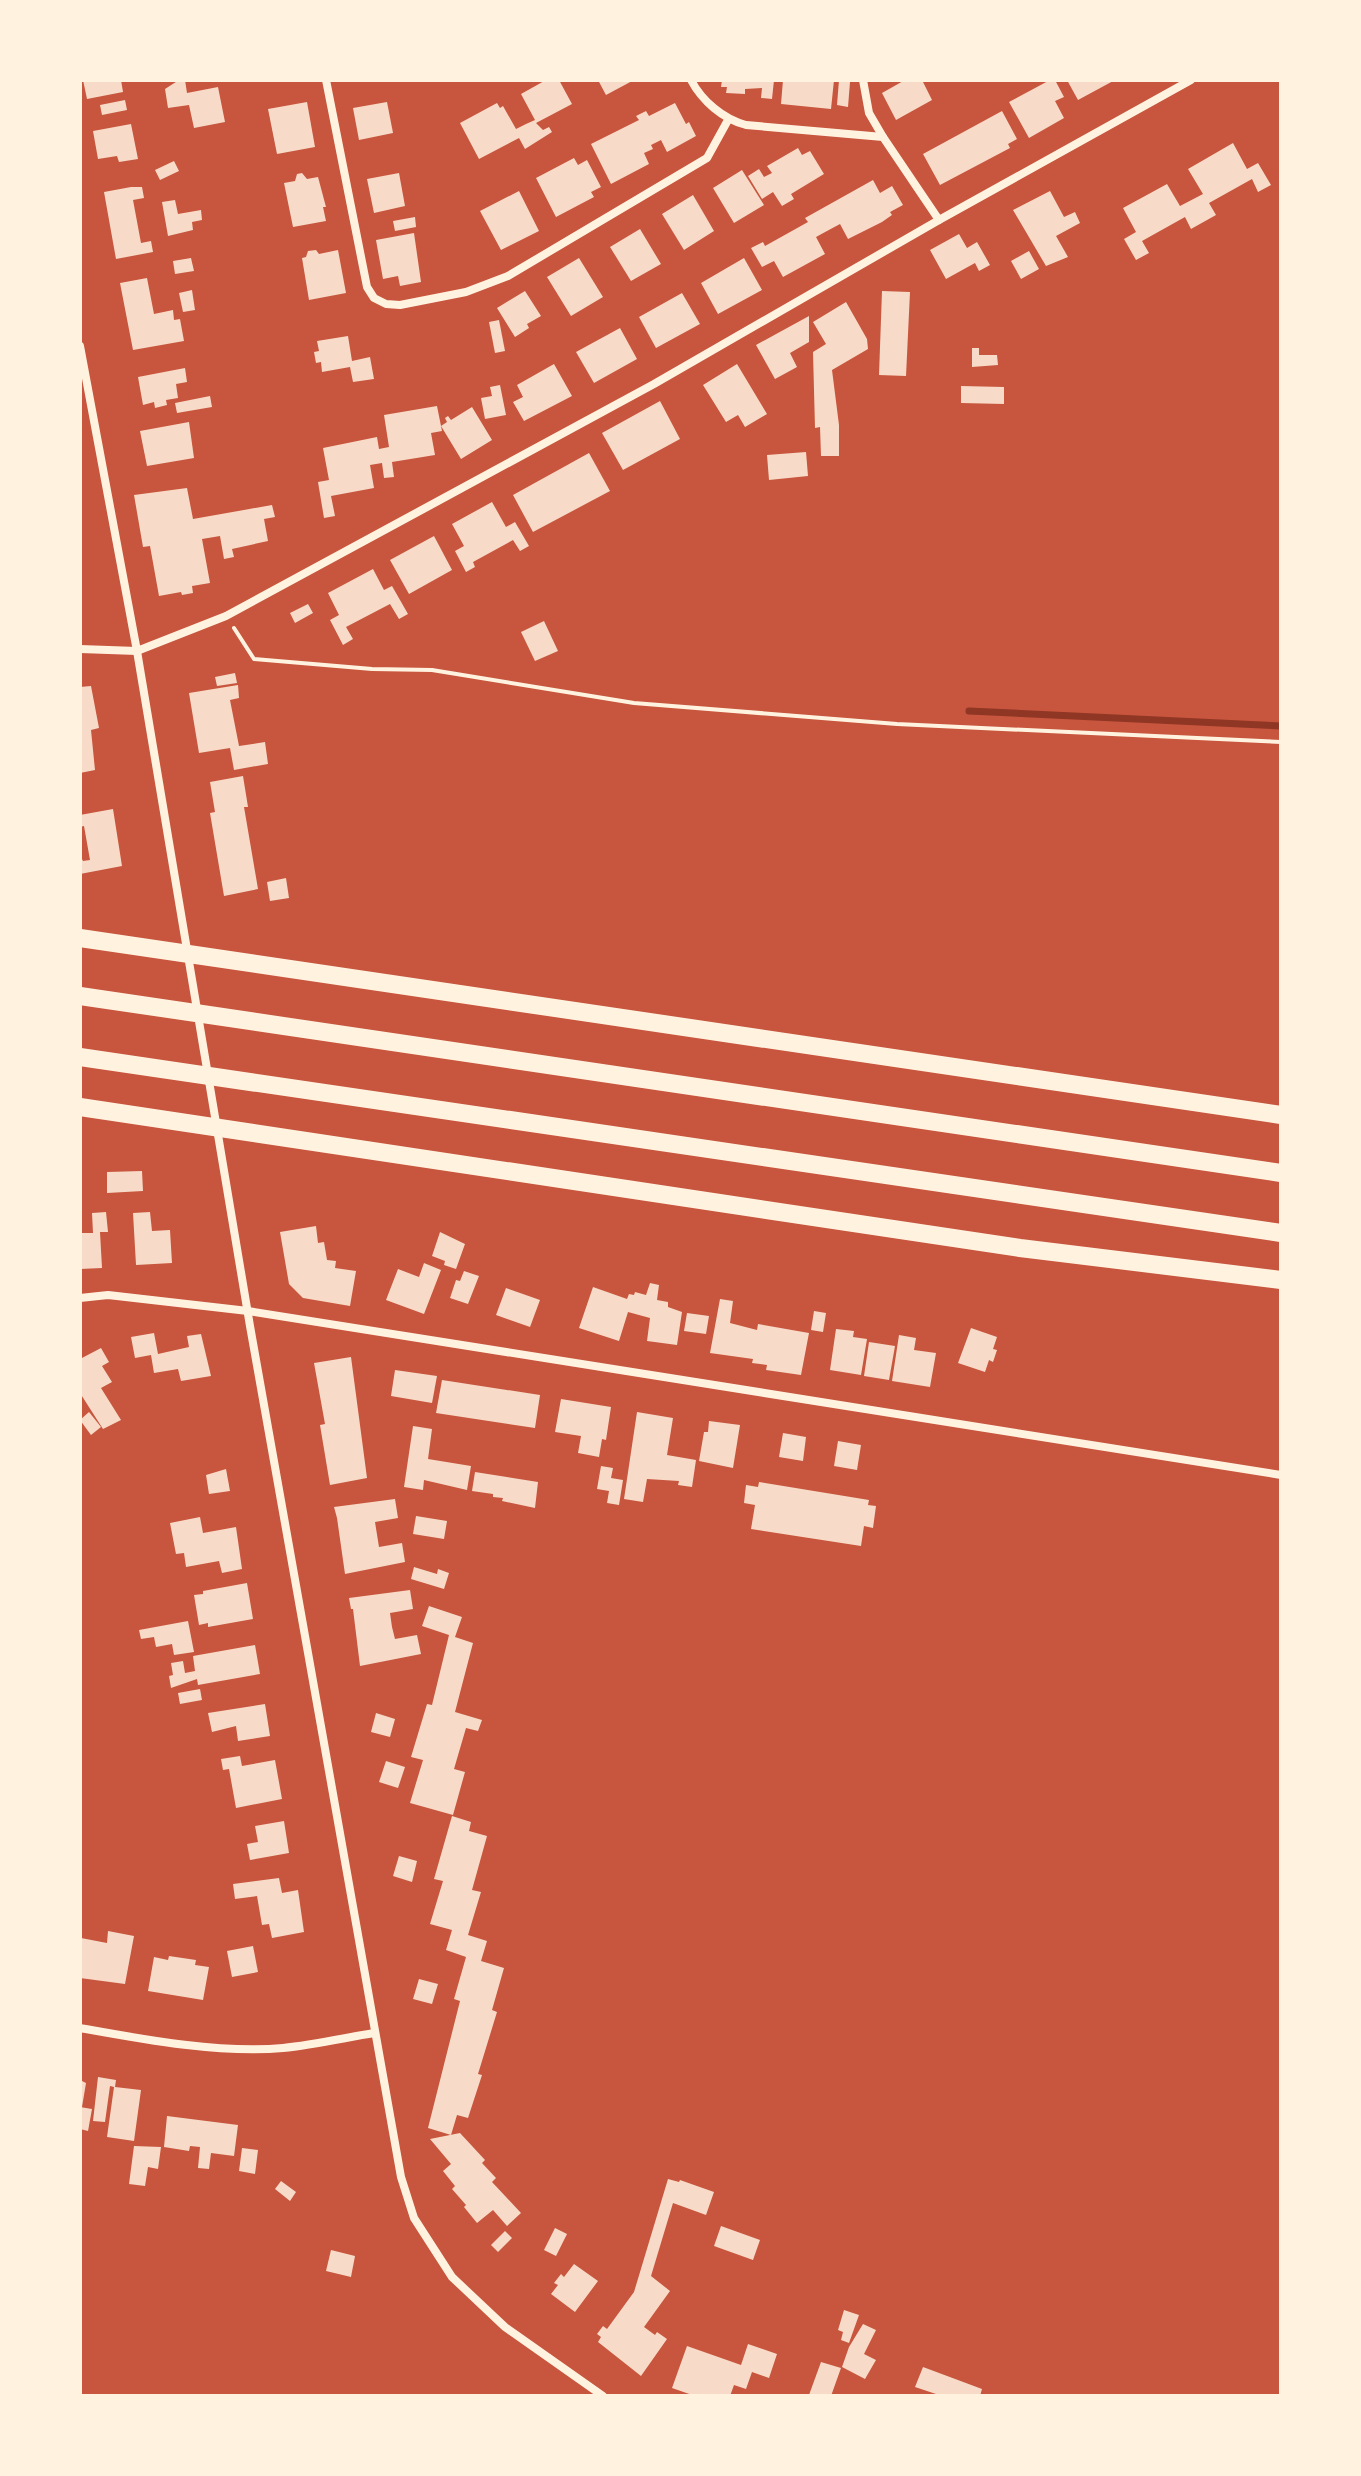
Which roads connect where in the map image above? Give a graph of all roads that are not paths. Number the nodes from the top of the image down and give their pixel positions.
1 (326, 80) edge
2 (691, 80) edge
3 (863, 80) edge
4 (1191, 80) edge
5 (728, 120) junction
6 (883, 137) junction
7 (939, 220) junction
8 (80, 346) edge
9 (80, 649) edge
10 (137, 651) junction
11 (80, 938) edge
12 (80, 996) edge
13 (80, 1057) edge
14 (80, 1107) edge
15 (1281, 1115) edge
16 (1281, 1173) edge
17 (1281, 1233) edge
18 (1281, 1280) edge
19 (80, 1298) edge
20 (248, 1311) junction
21 (1281, 1475) edge
22 (80, 2028) edge
23 (374, 2033) junction
24 (603, 2396) edge

1 - 5 street
2 - 5 street
3 - 6 street
4 - 7 street
5 - 6 street
6 - 7 street
7 - 10 street
8 - 10 street
9 - 10 street
10 - 20 street
11 - 15 highway
12 - 16 highway
13 - 17 highway
14 - 18 highway
19 - 20 street
20 - 21 street
20 - 23 street
22 - 23 street
23 - 24 street

